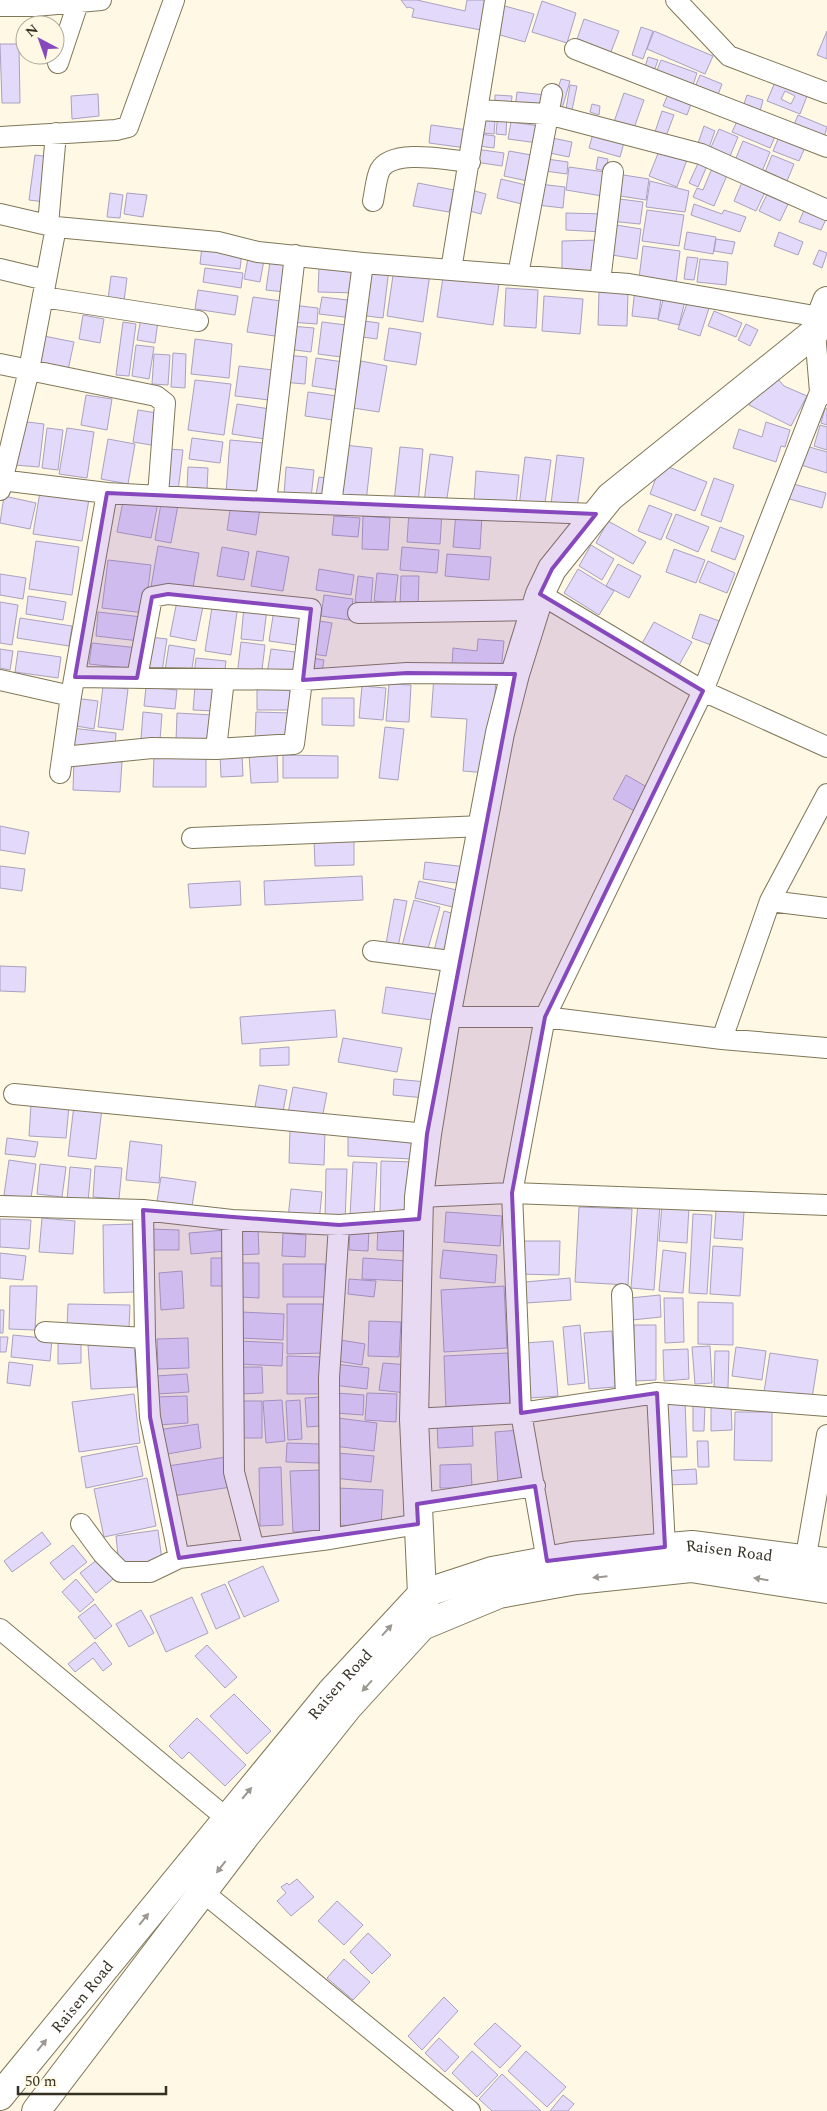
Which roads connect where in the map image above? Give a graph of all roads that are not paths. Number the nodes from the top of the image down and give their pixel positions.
1 (101, 0) edge
2 (174, 0) edge
3 (495, 0) edge
4 (676, 0) edge
5 (79, 1) edge
6 (0, 6) edge
7 (65, 42) edge
8 (574, 49) dead end
9 (827, 93) edge
10 (550, 104) junction
11 (479, 110) junction
12 (56, 133) junction
13 (0, 137) edge
14 (827, 147) edge
15 (470, 162) junction
16 (613, 172) dead end
17 (373, 201) dead end
18 (827, 210) edge
19 (0, 214) edge
20 (52, 226) junction
21 (295, 255) junction
22 (363, 263) junction
23 (0, 269) edge
24 (451, 270) junction
25 (518, 275) junction
26 (600, 282) junction
27 (44, 289) junction
28 (821, 317) edge
29 (198, 321) dead end
30 (0, 364) edge
31 (30, 370) junction
32 (824, 393) edge
33 (1, 484) edge
34 (107, 492) junction
35 (158, 495) junction
36 (266, 502) junction
37 (331, 504) junction
38 (596, 514) junction
39 (538, 602) junction
40 (358, 613) dead end
41 (515, 674) junction
42 (137, 678) junction
43 (224, 679) junction
44 (0, 680) edge
45 (303, 680) junction
46 (73, 686) junction
47 (703, 691) junction
48 (827, 747) edge
49 (216, 749) junction
50 (827, 794) edge
51 (483, 826) junction
52 (192, 838) dead end
53 (770, 901) junction
54 (827, 908) edge
55 (373, 951) dead end
56 (458, 962) junction
57 (446, 1017) junction
58 (545, 1017) junction
59 (722, 1039) junction
60 (827, 1048) edge
61 (14, 1094) dead end
62 (427, 1134) junction
63 (512, 1193) junction
64 (827, 1205) edge
65 (0, 1206) edge
66 (419, 1208) junction
67 (143, 1210) junction
68 (232, 1220) junction
69 (339, 1225) junction
70 (622, 1294) dead end
71 (44, 1332) dead end
72 (146, 1338) junction
73 (657, 1393) junction
74 (626, 1397) junction
75 (827, 1406) edge
76 (521, 1413) junction
77 (414, 1419) junction
78 (827, 1435) edge
79 (535, 1486) junction
80 (418, 1514) junction
81 (81, 1524) dead end
82 (330, 1539) junction
83 (665, 1547) junction
84 (254, 1549) junction
85 (179, 1558) junction
86 (816, 1560) edge
87 (547, 1561) junction
88 (814, 1587) edge
89 (422, 1594) junction
90 (429, 1623) junction
91 (0, 1629) edge
92 (236, 1826) junction
93 (180, 1874) junction
94 (202, 1891) junction
95 (0, 2096) edge
96 (36, 2111) edge
97 (470, 2111) edge

1 - 5 street
2 - 12 street
3 - 11 street
4 - 9 street
5 - 6 street
5 - 7 street
8 - 14 street
10 - 11 street
10 - 18 street
10 - 25 street
11 - 15 street
12 - 13 street
12 - 20 street
15 - 17 street
15 - 24 street
16 - 26 street
19 - 20 street
20 - 21 street
20 - 27 street
21 - 22 street
21 - 36 street
22 - 24 street
22 - 37 street
23 - 27 street
24 - 25 street
25 - 26 street
26 - 28 street
27 - 29 street
27 - 31 street
28 - 32 street
28 - 38 main road
30 - 31 street
31 - 33 street
31 - 35 street
32 - 47 street
33 - 34 street
34 - 35 street
34 - 46 street
35 - 36 street
36 - 37 street
37 - 38 street
38 - 39 main road
39 - 40 street
39 - 41 main road
39 - 47 street
41 - 45 street
41 - 51 main road
42 - 43 street
42 - 45 street
42 - 46 street
43 - 45 street
43 - 49 street
44 - 46 street
45 - 49 street
46 - 49 street
47 - 48 street
47 - 58 street
50 - 53 street
51 - 52 street
51 - 56 main road
53 - 54 street
53 - 59 street
55 - 56 street
56 - 57 main road
57 - 58 street
57 - 62 main road
58 - 59 street
58 - 63 street
59 - 60 street
61 - 62 street
62 - 66 main road
63 - 64 street
63 - 66 street
63 - 76 street
65 - 67 street
66 - 69 street
66 - 77 main road
67 - 68 street
67 - 72 street
68 - 69 street
68 - 84 street
69 - 82 street
70 - 74 street
71 - 72 street
72 - 85 street
73 - 74 street
73 - 75 street
73 - 83 street
74 - 76 street
76 - 77 street
76 - 79 street
77 - 80 main road
78 - 86 street
79 - 80 street
79 - 87 street
80 - 82 street
80 - 89 main road
81 - 85 street
82 - 84 street
83 - 86 main road, Raisen Road
83 - 87 main road, Raisen Road
84 - 85 street
86 - 88 street
87 - 89 main road, Raisen Road
88 -> 90 main road, Raisen Road
89 - 90 main road
92 -> 89 main road, Raisen Road
90 -> 92 main road, Raisen Road
91 - 92 street
92 - 93 main road, Raisen Road
92 -> 94 main road, Raisen Road
93 - 94 street
95 -> 93 main road, Raisen Road
94 - 96 main road, Raisen Road
94 - 97 street

